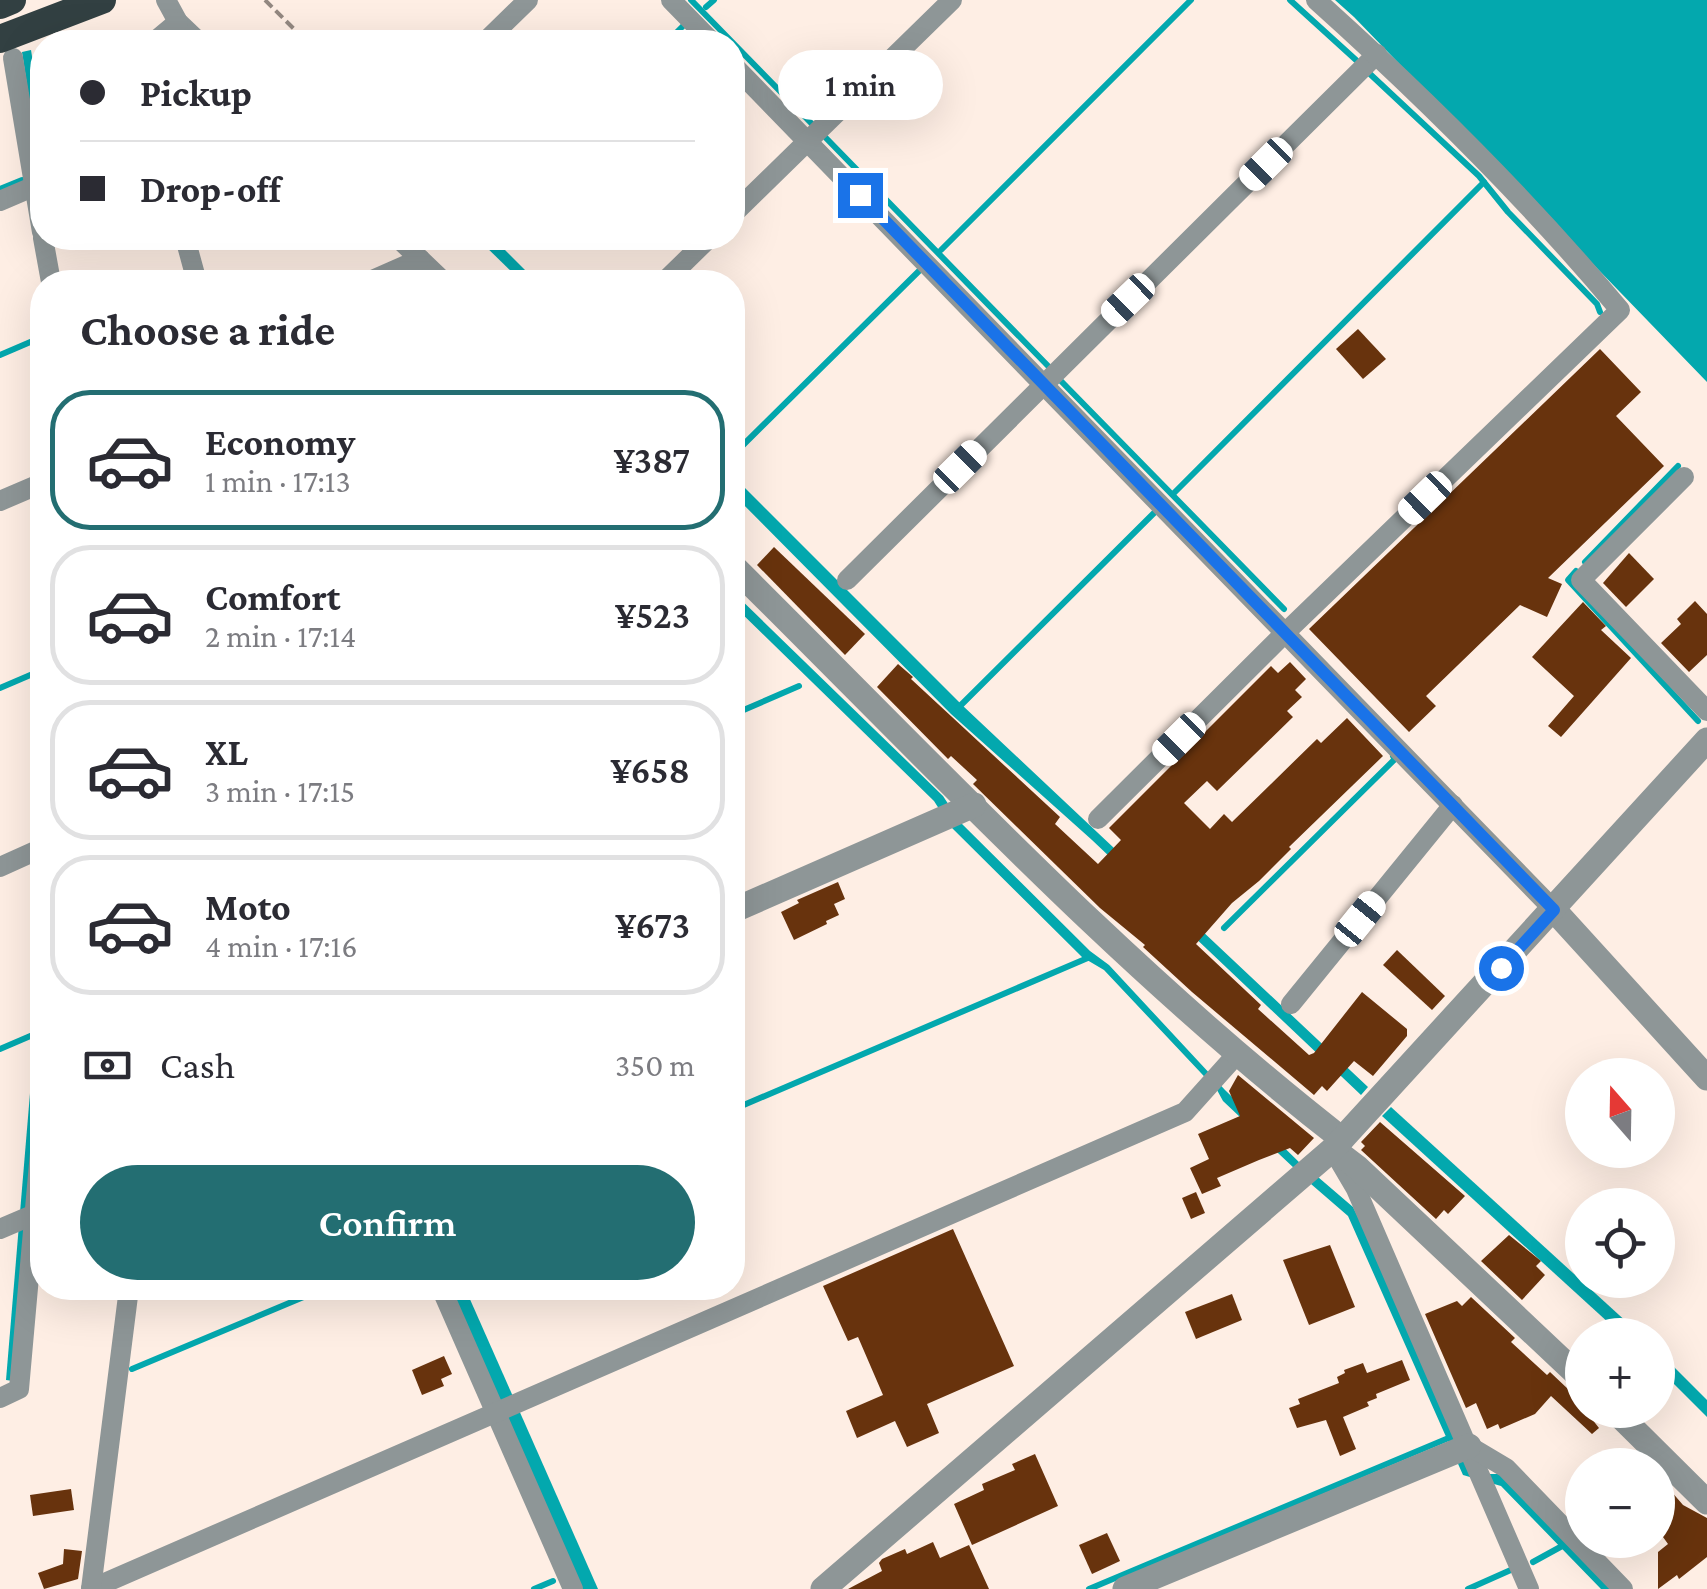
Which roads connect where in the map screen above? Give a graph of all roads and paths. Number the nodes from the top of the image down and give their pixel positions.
1 (12, 0) edge
2 (102, 0) edge
3 (166, 0) edge
4 (265, 0) edge
5 (528, 0) edge
6 (671, 0) edge
7 (952, 0) edge
8 (1316, 0) edge
9 (0, 5) edge
10 (178, 22) junction
11 (43, 30) edge
12 (168, 30) edge
13 (186, 30) edge
14 (295, 30) edge
15 (497, 30) edge
16 (700, 30) edge
17 (30, 37) edge
18 (6, 49) edge
19 (1377, 54) junction
20 (745, 77) edge
21 (808, 141) junction
22 (30, 147) edge
23 (30, 188) edge
24 (0, 201) edge
25 (745, 202) edge
26 (401, 250) edge
27 (697, 250) edge
28 (405, 266) junction
29 (396, 270) edge
30 (415, 270) edge
31 (677, 270) edge
32 (1045, 382) junction
33 (1684, 478) dead end
34 (30, 488) edge
35 (0, 501) edge
36 (745, 578) edge
37 (847, 580) dead end
38 (1286, 632) junction
39 (1707, 711) edge
40 (1707, 740) edge
41 (1453, 805) junction
42 (958, 812) junction
43 (1098, 819) dead end
44 (30, 851) edge
45 (0, 867) edge
46 (745, 904) edge
47 (1554, 910) junction
48 (1291, 1004) dead end
49 (1237, 1054) junction
50 (1707, 1078) edge
51 (1338, 1144) junction
52 (30, 1217) edge
53 (2, 1228) edge
54 (30, 1292) edge
55 (127, 1300) edge
56 (447, 1300) edge
57 (1565, 1363) edge
58 (0, 1398) edge
59 (504, 1408) junction
60 (1632, 1428) edge
61 (1469, 1459) junction
62 (1707, 1502) edge
63 (827, 1588) edge
64 (91, 1589) edge
65 (572, 1589) edge
66 (1125, 1589) edge
67 (1529, 1589) edge
68 (1623, 1589) edge

1 - 9 highway
2 - 11 highway
3 - 10 street
4 - 14 path
5 - 15 street
6 - 16 street
7 - 21 street
8 - 19 street
10 - 12 street
10 - 13 street
17 - 18 highway
18 - 22 street
19 - 32 street
19 - 38 street
20 - 21 street
21 - 25 street
21 - 32 street
23 - 24 street
26 - 28 street
27 - 31 street
28 - 29 street
28 - 30 street
32 - 37 street
32 - 38 street
33 - 39 street
34 - 35 street
36 - 42 street
38 - 41 street
38 - 43 street
40 - 47 street
41 - 47 street
41 - 48 street
42 - 46 street
42 - 49 street
44 - 45 street
47 - 50 street
47 - 51 street
49 - 51 street
49 - 59 street
51 - 57 street
51 - 61 street
51 - 63 street
52 - 53 street
54 - 58 street
55 - 64 street
56 - 59 street
59 - 64 street
59 - 65 street
60 - 62 street
61 - 66 street
61 - 67 street
61 - 68 street

